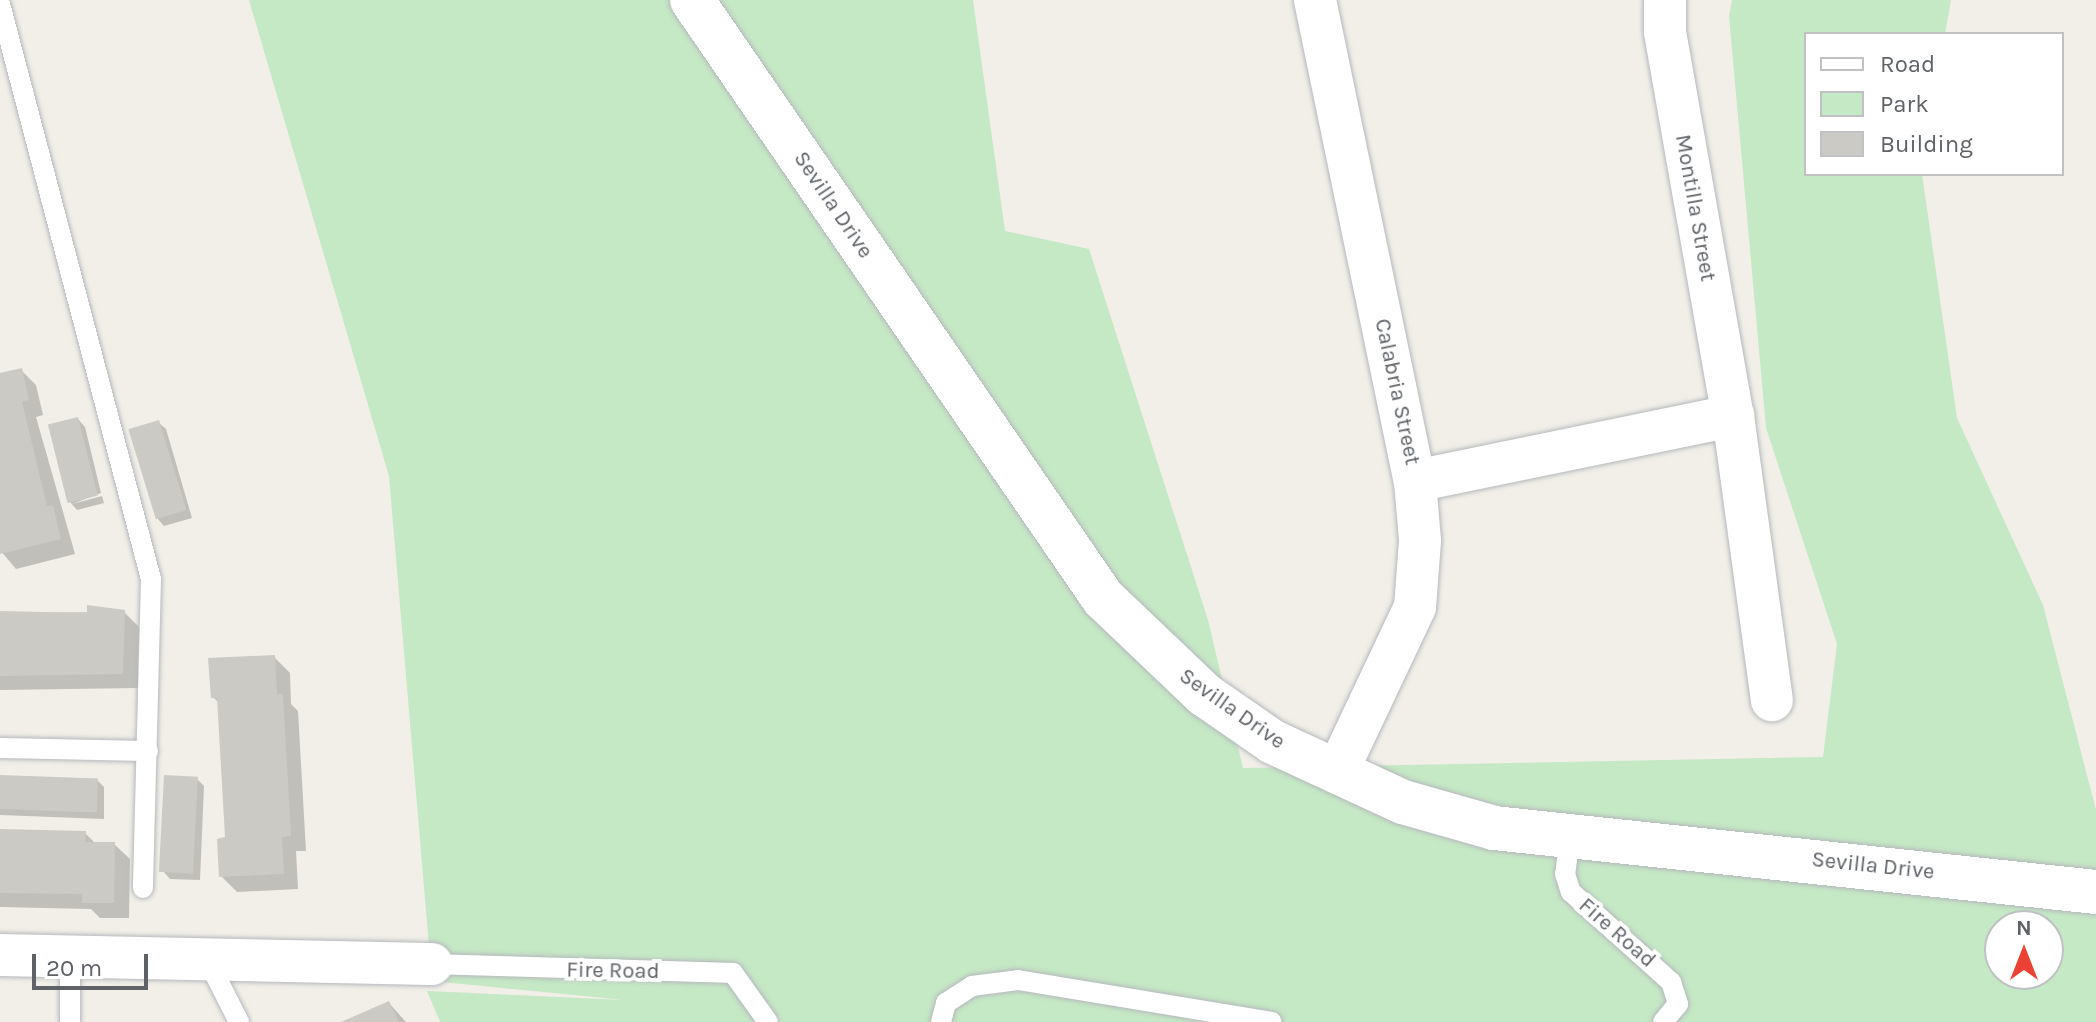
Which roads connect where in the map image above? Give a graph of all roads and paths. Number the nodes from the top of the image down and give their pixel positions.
1 (692, 0) edge
2 (1315, 0) edge
3 (1665, 0) edge
4 (0, 4) edge
5 (1733, 416) junction
6 (1415, 481) junction
7 (1772, 700) dead end
8 (0, 748) edge
9 (148, 751) junction
10 (1337, 772) junction
11 (1570, 835) junction
12 (143, 888) dead end
13 (2096, 892) edge
14 (0, 955) edge
15 (70, 956) junction
16 (206, 957) junction
17 (432, 964) joint
18 (70, 1022) edge
19 (239, 1022) edge
20 (768, 1022) edge
21 (941, 1022) edge
22 (1272, 1022) edge
23 (1663, 1022) edge

1 - 10 street, Sevilla Drive
2 - 6 street, Calabria Street
3 - 5 street, Montilla Street
4 - 9 lane
5 - 6 street
5 - 7 street, Montilla Street
6 - 10 street, Calabria Street
8 - 9 lane
9 - 12 lane
10 - 11 street, Sevilla Drive
11 - 13 street, Sevilla Drive
11 - 23 lane, Fire Road
14 - 15 street
15 - 16 street
15 - 18 lane
16 - 17 street
16 - 19 lane
17 - 20 lane, Fire Road
21 - 22 lane

